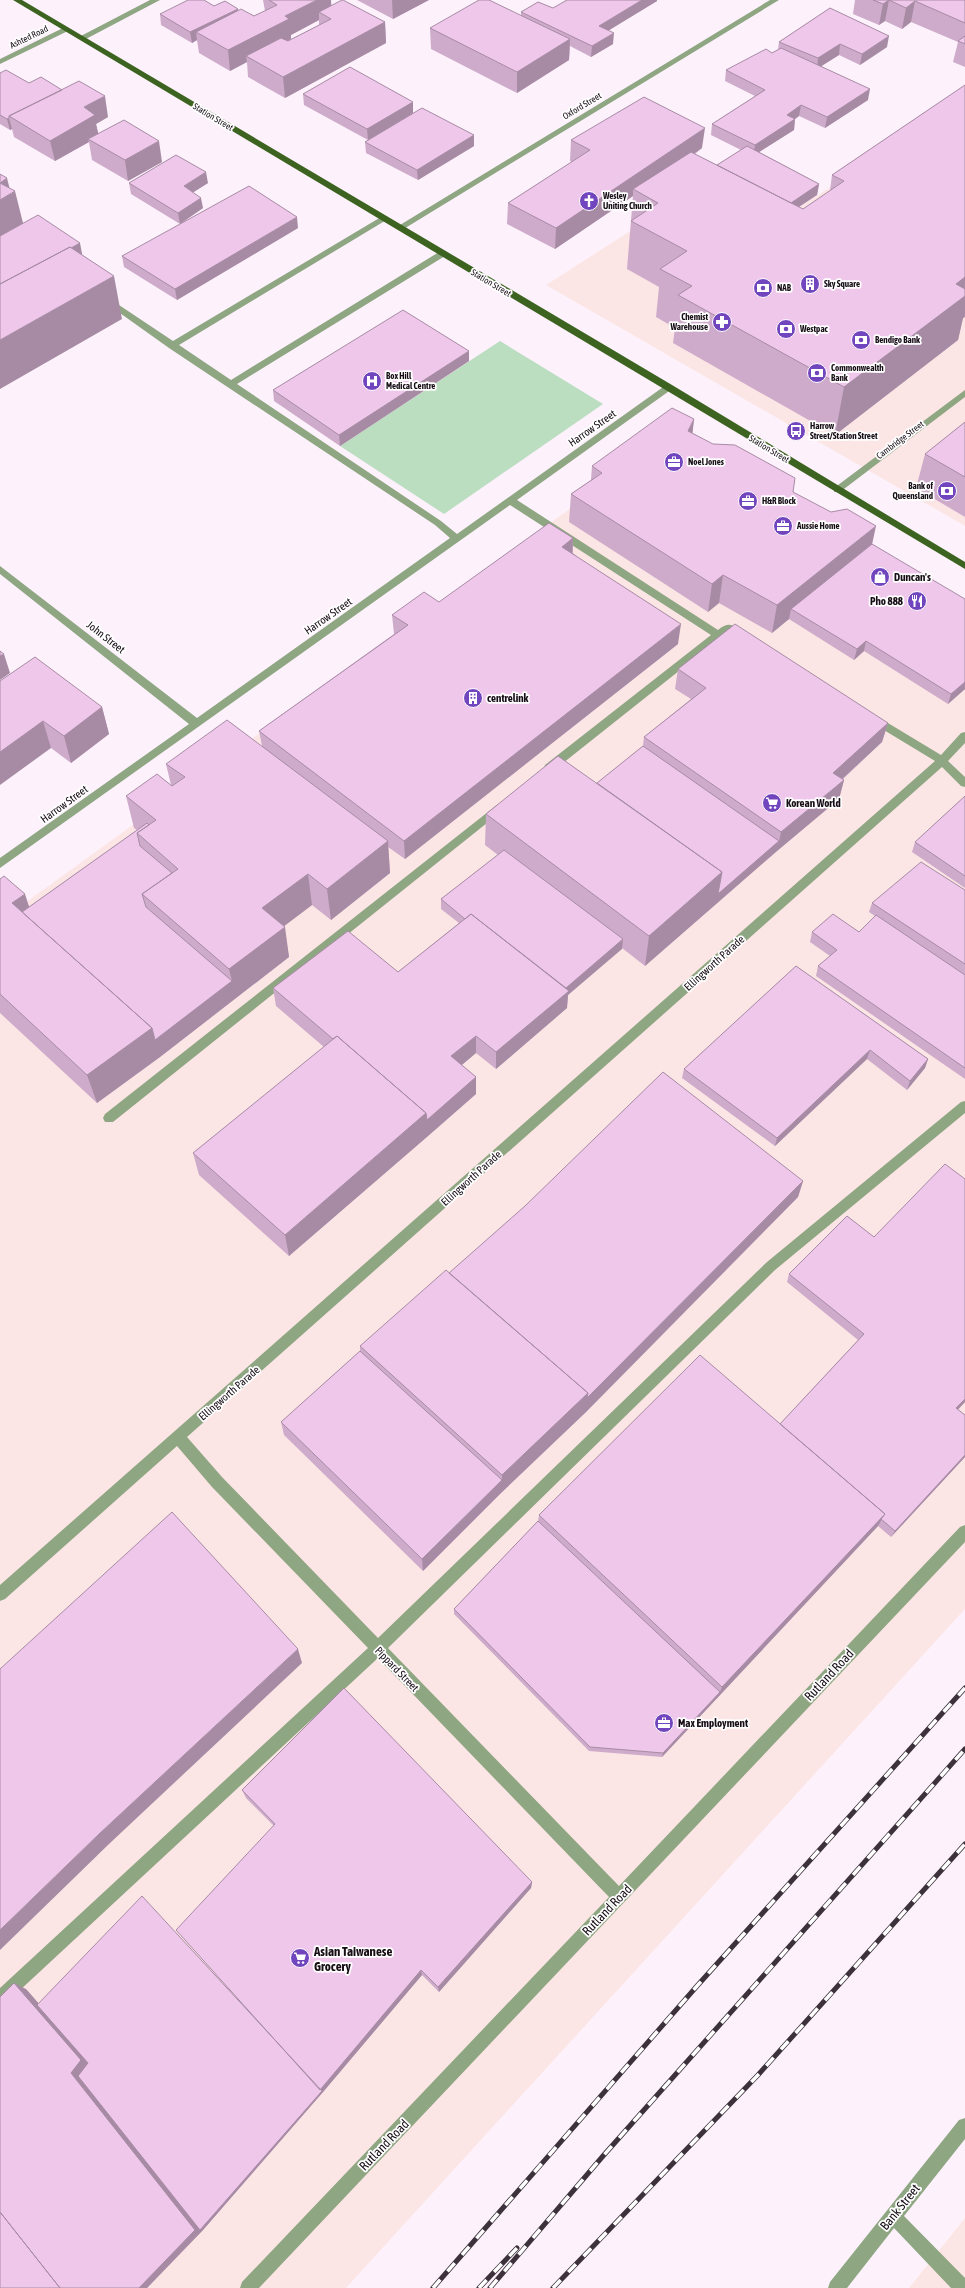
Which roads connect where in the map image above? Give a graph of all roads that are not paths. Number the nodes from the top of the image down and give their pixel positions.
1 (17, 0) edge
2 (156, 0) edge
3 (776, 0) edge
4 (66, 30) junction
5 (80, 38) junction
6 (0, 62) edge
7 (384, 219) junction
8 (399, 228) junction
9 (442, 254) junction
10 (98, 294) edge
11 (172, 346) junction
12 (230, 385) junction
13 (669, 387) junction
14 (965, 393) edge
15 (837, 490) junction
16 (510, 500) junction
17 (457, 538) junction
18 (965, 566) edge
19 (0, 569) edge
20 (717, 634) junction
21 (754, 643) edge
22 (867, 714) edge
23 (197, 724) junction
24 (965, 736) edge
25 (965, 745) edge
26 (942, 761) junction
27 (537, 777) edge
28 (965, 782) edge
29 (506, 802) edge
30 (0, 864) edge
31 (965, 1106) edge
32 (108, 1118) dead end
33 (178, 1437) junction
34 (965, 1532) edge
35 (0, 1594) edge
36 (378, 1648) junction
37 (619, 1897) junction
38 (0, 1999) edge
39 (965, 2126) edge
40 (893, 2216) junction
41 (248, 2288) edge
42 (836, 2288) edge
43 (962, 2288) edge

1 - 4 main road, Station Street
2 - 5 street
3 - 8 street, Oxford Street
4 - 5 main road, Station Street
4 - 6 street, Ashted Road
5 - 7 main road, Station Street
7 - 8 main road, Station Street
7 - 11 street
8 - 9 main road, Station Street
9 - 12 street
9 - 13 main road, Station Street
10 - 11 street
11 - 12 street
12 - 17 street
13 - 15 main road, Station Street
13 - 16 street, Harrow Street
14 - 15 street, Cambridge Street
15 - 18 main road, Station Street
16 - 17 street, Harrow Street
16 - 20 street
17 - 23 street, Harrow Street
19 - 23 street, John Street
20 - 21 street
20 - 27 street
22 - 26 street
23 - 30 street, Harrow Street
24 - 26 street, Ellingworth Parade
25 - 26 street, Ellingworth Parade
26 - 28 street
26 - 33 street, Ellingworth Parade
29 - 32 street
31 - 36 street
33 - 35 street, Ellingworth Parade
33 - 36 street, Pippard Street
34 - 37 street, Rutland Road
36 - 37 street, Pippard Street
36 - 38 street
37 - 41 street, Rutland Road
39 - 40 street, Bank Street
40 - 42 street, Bank Street
40 - 43 street

